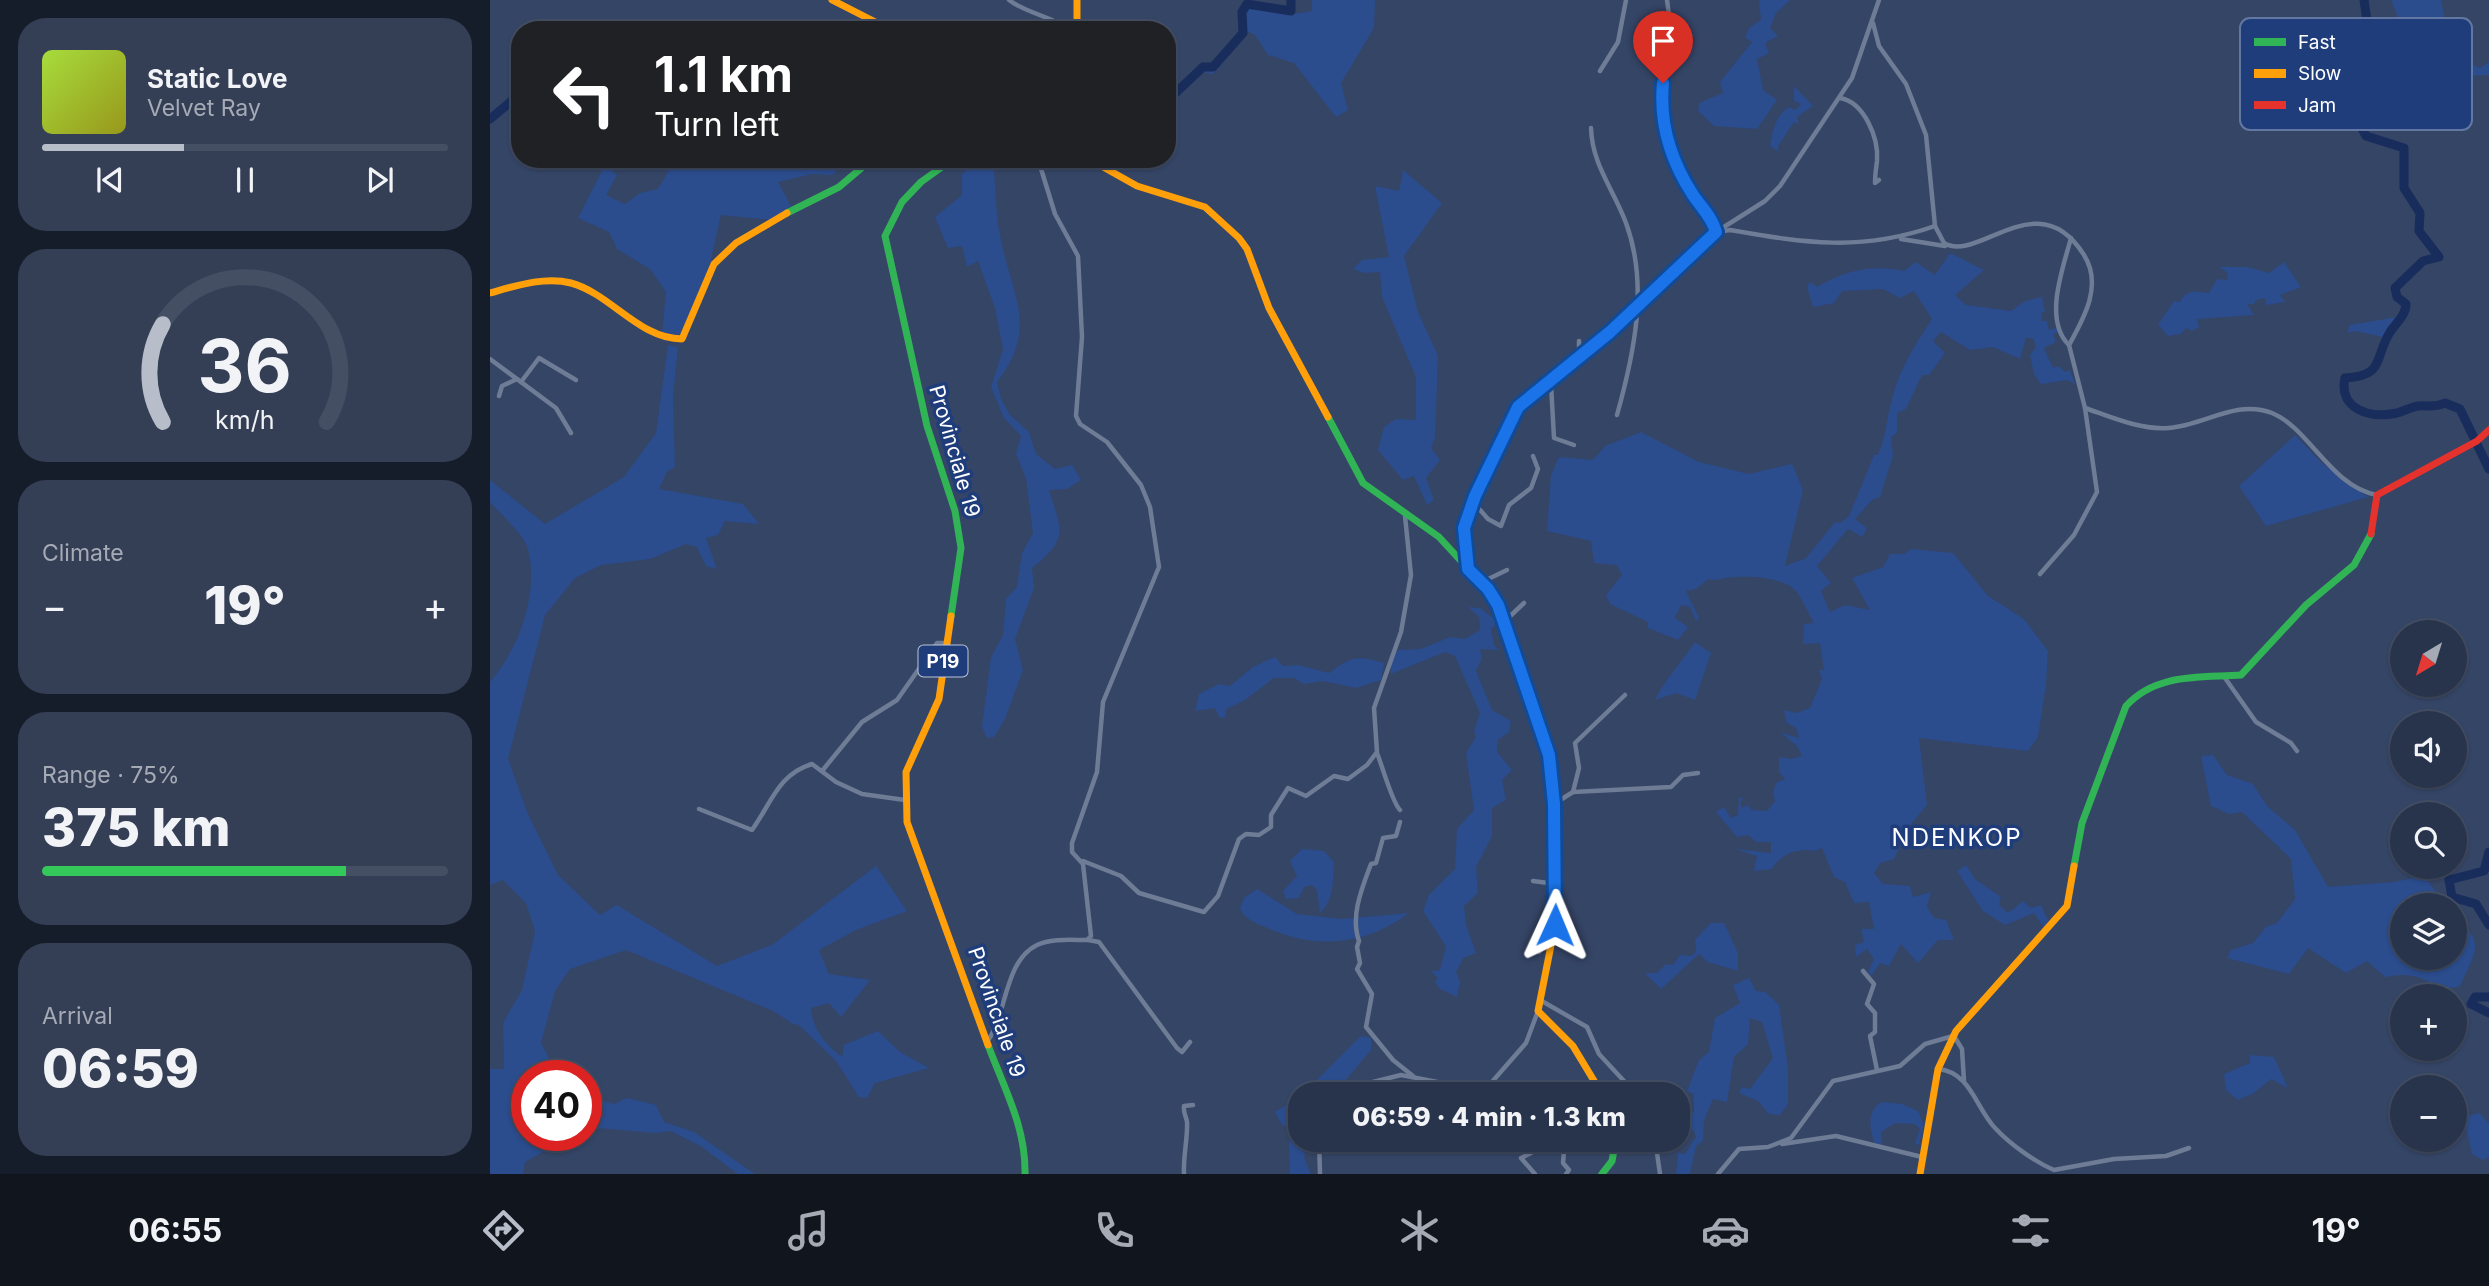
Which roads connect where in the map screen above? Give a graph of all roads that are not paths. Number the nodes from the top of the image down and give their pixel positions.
1 (832, 0) edge
2 (1009, 0) edge
3 (1077, 0) edge
4 (1626, 0) edge
5 (1667, 0) edge
6 (1879, 0) edge
7 (873, 21) edge
8 (1055, 21) edge
9 (1077, 21) edge
10 (1873, 22) junction
11 (1600, 71) dead end
12 (1840, 98) junction
13 (1591, 128) dead end
14 (861, 168) edge
15 (941, 168) edge
16 (1041, 168) edge
17 (1105, 168) edge
18 (1879, 180) dead end
19 (1935, 226) junction
20 (1716, 232) junction
21 (1897, 239) junction
22 (2071, 239) junction
23 (1949, 246) junction
24 (490, 293) edge
25 (1638, 304) junction
26 (1578, 341) dead end
27 (2069, 345) junction
28 (490, 359) edge
29 (1579, 359) junction
30 (576, 380) dead end
31 (519, 381) junction
32 (1551, 383) junction
33 (499, 396) dead end
34 (2085, 408) junction
35 (1616, 415) dead end
36 (2489, 430) edge
37 (571, 433) dead end
38 (1574, 445) dead end
39 (1533, 456) dead end
40 (2377, 495) junction
41 (1474, 503) junction
42 (1405, 516) junction
43 (1468, 569) junction
44 (1507, 570) dead end
45 (2040, 574) dead end
46 (1482, 582) junction
47 (1524, 603) dead end
48 (1505, 621) junction
49 (945, 643) junction
50 (2225, 678) junction
51 (1625, 695) dead end
52 (2297, 751) dead end
53 (1377, 752) junction
54 (822, 771) junction
55 (1698, 773) dead end
56 (1573, 792) junction
57 (905, 800) junction
58 (1554, 804) junction
59 (699, 809) dead end
60 (1401, 810) dead end
61 (1400, 822) dead end
62 (1082, 861) junction
63 (1533, 881) dead end
64 (1556, 884) junction
65 (1554, 934) junction
66 (1087, 940) junction
67 (1539, 952) dead end
68 (1863, 971) dead end
69 (1539, 1000) junction
70 (1538, 1011) junction
71 (1953, 1035) junction
72 (986, 1042) junction
73 (1190, 1042) dead end
74 (1938, 1069) junction
75 (1877, 1070) junction
76 (1413, 1076) junction
77 (1375, 1082) edge
78 (1595, 1082) edge
79 (1625, 1082) edge
80 (1964, 1082) junction
81 (1193, 1105) dead end
82 (1782, 1143) junction
83 (2189, 1148) dead end
84 (1319, 1152) edge
85 (1531, 1152) edge
86 (1564, 1152) edge
87 (1614, 1152) edge
88 (1657, 1152) edge
89 (1922, 1157) junction
90 (1026, 1174) edge
91 (1184, 1174) edge
92 (1320, 1174) edge
93 (1535, 1174) edge
94 (1566, 1174) edge
95 (1602, 1174) edge
96 (1660, 1174) edge
97 (1718, 1174) edge
98 (1920, 1174) edge

1 - 7 street
2 - 8 street
3 - 9 street
4 - 11 street
5 - 20 street
6 - 10 street
10 - 12 street
10 - 19 street
12 - 18 street
12 - 20 street
13 - 25 street
14 - 24 street
15 - 49 street, Provinciale 19 / P19
16 - 62 street
17 - 42 street
19 - 21 street
19 - 23 street
20 - 21 street
20 - 25 street
21 - 23 street
22 - 23 street
22 - 27 street
22 - 27 street
25 - 29 street
25 - 35 street
26 - 29 street
27 - 34 street
28 - 31 street
29 - 32 street
30 - 31 street
31 - 33 street
31 - 37 street
32 - 38 street
32 - 41 street
34 - 40 street
34 - 45 street
36 - 40 street
39 - 41 street
40 - 50 street
41 - 43 street
42 - 43 street
42 - 53 street
43 - 46 street
44 - 46 street
46 - 48 street
47 - 48 street
48 - 58 street
49 - 54 street
49 - 57 street, Provinciale 19 / P19
50 - 52 street
50 - 71 street
51 - 56 street
53 - 60 street
53 - 62 street
54 - 57 street
54 - 59 street
55 - 56 street
56 - 58 street
57 - 72 street, Provinciale 19 / P19
58 - 64 street
61 - 76 street
62 - 66 street
63 - 64 street
64 - 65 street
65 - 67 street
65 - 69 street
66 - 72 street
66 - 73 street
68 - 75 street
69 - 70 street
69 - 79 street
70 - 76 street
70 - 78 street
71 - 74 street
71 - 75 street
71 - 80 street
72 - 90 street, Provinciale 19 / P19
74 - 80 street
74 - 89 street
75 - 82 street
76 - 77 street
80 - 83 street
81 - 91 street
82 - 89 street
82 - 97 street
84 - 92 street
85 - 93 street
86 - 94 street
87 - 95 street
88 - 96 street
89 - 98 street

